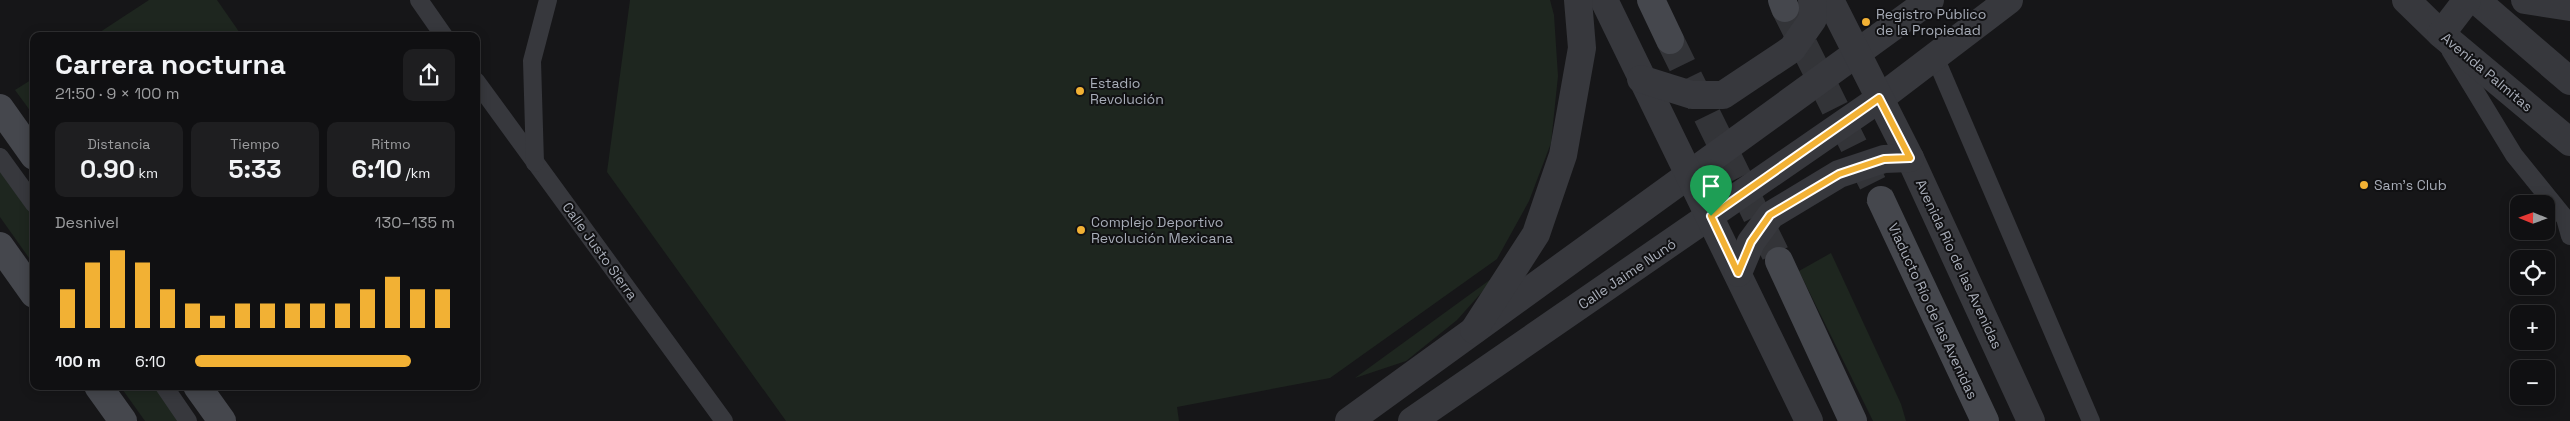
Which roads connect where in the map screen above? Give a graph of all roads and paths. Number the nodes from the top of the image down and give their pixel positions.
1 (418, 0) edge
2 (548, 0) edge
3 (1578, 0) edge
4 (1604, 0) edge
5 (1651, 0) edge
6 (1812, 0) edge
7 (1830, 0) edge
8 (1930, 0) edge
9 (2009, 0) edge
10 (2406, 0) edge
11 (2467, 0) edge
12 (2476, 0) edge
13 (2525, 0) edge
14 (2570, 7) edge
15 (441, 32) edge
16 (2441, 34) junction
17 (1670, 40) tunnel mouth
18 (1857, 54) junction
19 (1935, 56) junction
20 (1641, 79) junction
21 (2570, 81) edge
22 (480, 87) edge
23 (1879, 98) junction
24 (0, 108) edge
25 (2570, 142) edge
26 (30, 150) edge
27 (0, 156) edge
28 (1910, 158) junction
29 (535, 163) junction
30 (1690, 175) junction
31 (30, 198) edge
32 (1881, 200) tunnel mouth
33 (1711, 216) junction
34 (2567, 220) edge
35 (2570, 236) edge
36 (0, 246) edge
37 (1779, 261) tunnel mouth
38 (1738, 273) junction
39 (30, 288) edge
40 (1474, 330) junction
41 (101, 390) edge
42 (167, 390) edge
43 (200, 390) edge
44 (123, 421) edge
45 (188, 421) edge
46 (222, 421) edge
47 (724, 421) edge
48 (1349, 421) edge
49 (1412, 421) edge
50 (1809, 421) edge
51 (1853, 421) edge
52 (1985, 421) edge
53 (2031, 421) edge
54 (2091, 421) edge

1 - 15 lane
2 - 29 lane
3 - 40 street
4 - 20 street
5 - 17 main road
6 - 20 street
7 - 18 street, Avenida Río de las Avenidas
8 - 18 street
9 - 19 street, Calle Jaime Nunó
10 - 16 street, Avenida Palmitas
11 - 16 street
12 - 21 street
13 - 14 street
16 - 25 street, Avenida Palmitas
16 - 34 lane
18 - 23 street, Avenida Río de las Avenidas
18 - 30 street
19 - 23 street, Calle Jaime Nunó
19 - 54 lane
20 - 30 street
22 - 29 lane, Calle Justo Sierra
23 - 28 street, Avenida Río de las Avenidas
23 - 33 street, Calle Jaime Nunó
24 - 26 main road
27 - 31 lane
28 - 38 street
28 - 53 street, Avenida Río de las Avenidas
29 - 47 lane, Calle Justo Sierra
30 - 33 street
30 - 40 street
32 - 52 main road, Viaducto Río de las Avenidas
33 - 38 street
33 - 49 street, Calle Jaime Nunó
34 - 35 lane
36 - 39 main road
37 - 51 main road
38 - 50 street
40 - 48 street
41 - 44 main road
42 - 45 lane
43 - 46 main road

